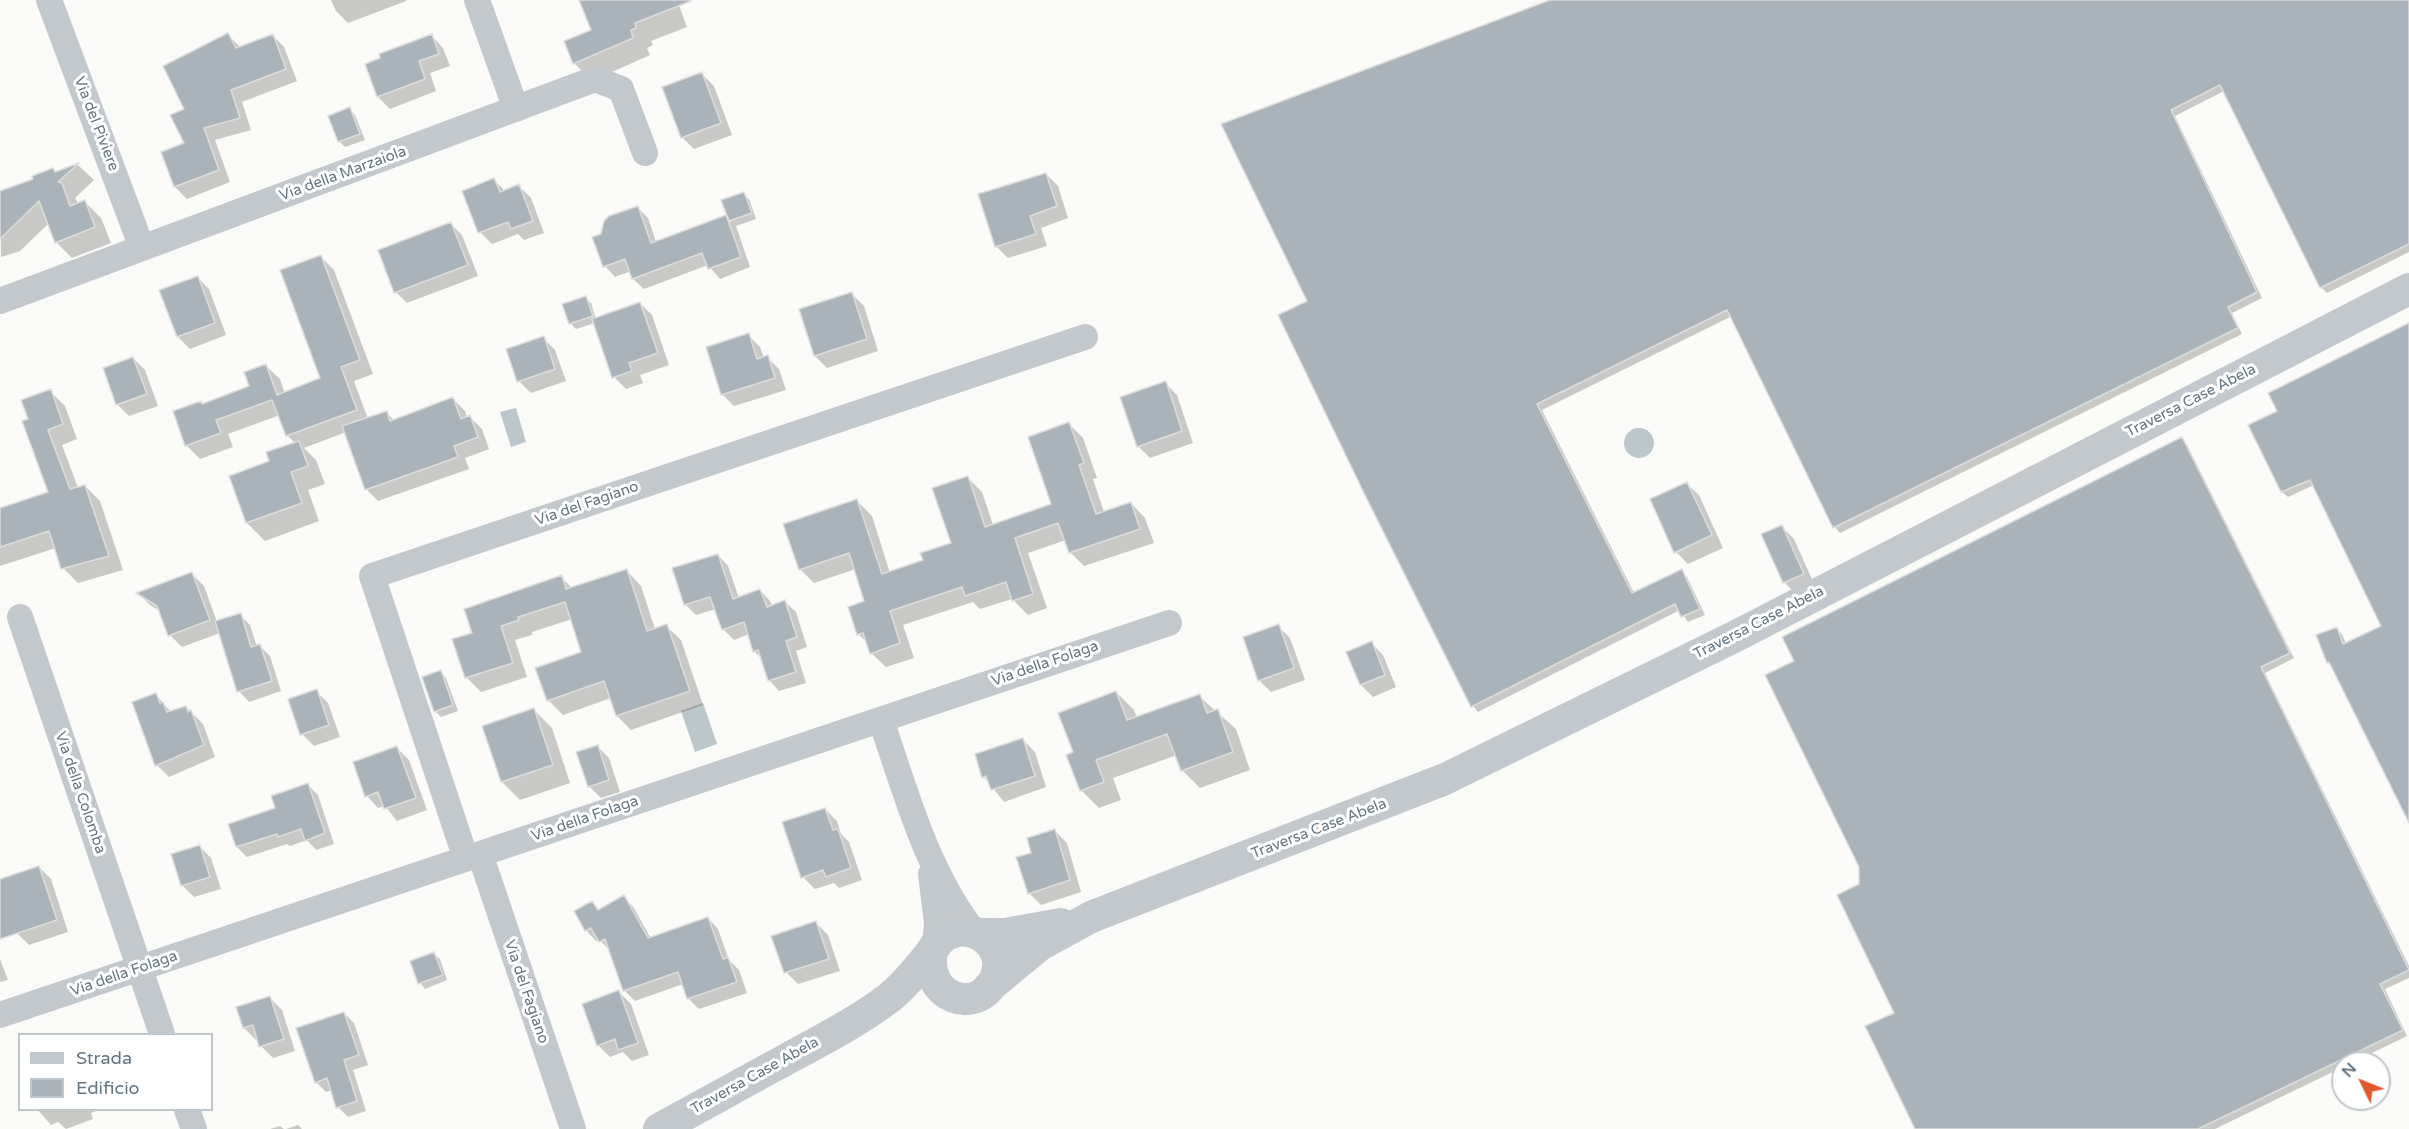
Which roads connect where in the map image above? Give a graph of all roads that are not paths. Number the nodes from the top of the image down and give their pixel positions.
1 (49, 0) edge
2 (477, 0) edge
3 (516, 109) junction
4 (645, 153) dead end
5 (142, 248) junction
6 (2409, 289) edge
7 (0, 301) edge
8 (1085, 337) dead end
9 (20, 617) dead end
10 (1170, 623) dead end
11 (880, 720) junction
12 (928, 855) junction
13 (473, 857) junction
14 (1091, 917) junction
15 (977, 933) junction
16 (934, 949) junction
17 (140, 969) junction
18 (989, 987) junction
19 (956, 998) junction
20 (0, 1015) edge
21 (852, 1024) junction
22 (161, 1033) edge
23 (187, 1111) edge
24 (194, 1129) edge
25 (573, 1129) edge
26 (659, 1129) edge

1 - 5 street, Via del Piviere
2 - 3 street
3 - 4 street, Via della Marzaiola
3 - 5 street, Via della Marzaiola
5 - 7 street, Via della Marzaiola
6 - 14 street, Traversa Case Abela
8 - 13 street, Via del Fagiano
9 - 17 street, Via della Colomba
10 - 11 street, Via della Folaga
11 - 12 street
11 - 13 street, Via della Folaga
12 - 15 street
12 - 16 street
13 - 17 street, Via della Folaga
13 - 25 street, Via del Fagiano
14 - 15 street
14 - 18 street
15 - 16 street
15 - 18 street
16 - 19 street
16 - 21 street
17 - 20 street, Via della Folaga
17 - 22 street, Via della Colomba
18 - 19 street
19 - 21 street
21 - 26 street, Traversa Case Abela
23 - 24 street

